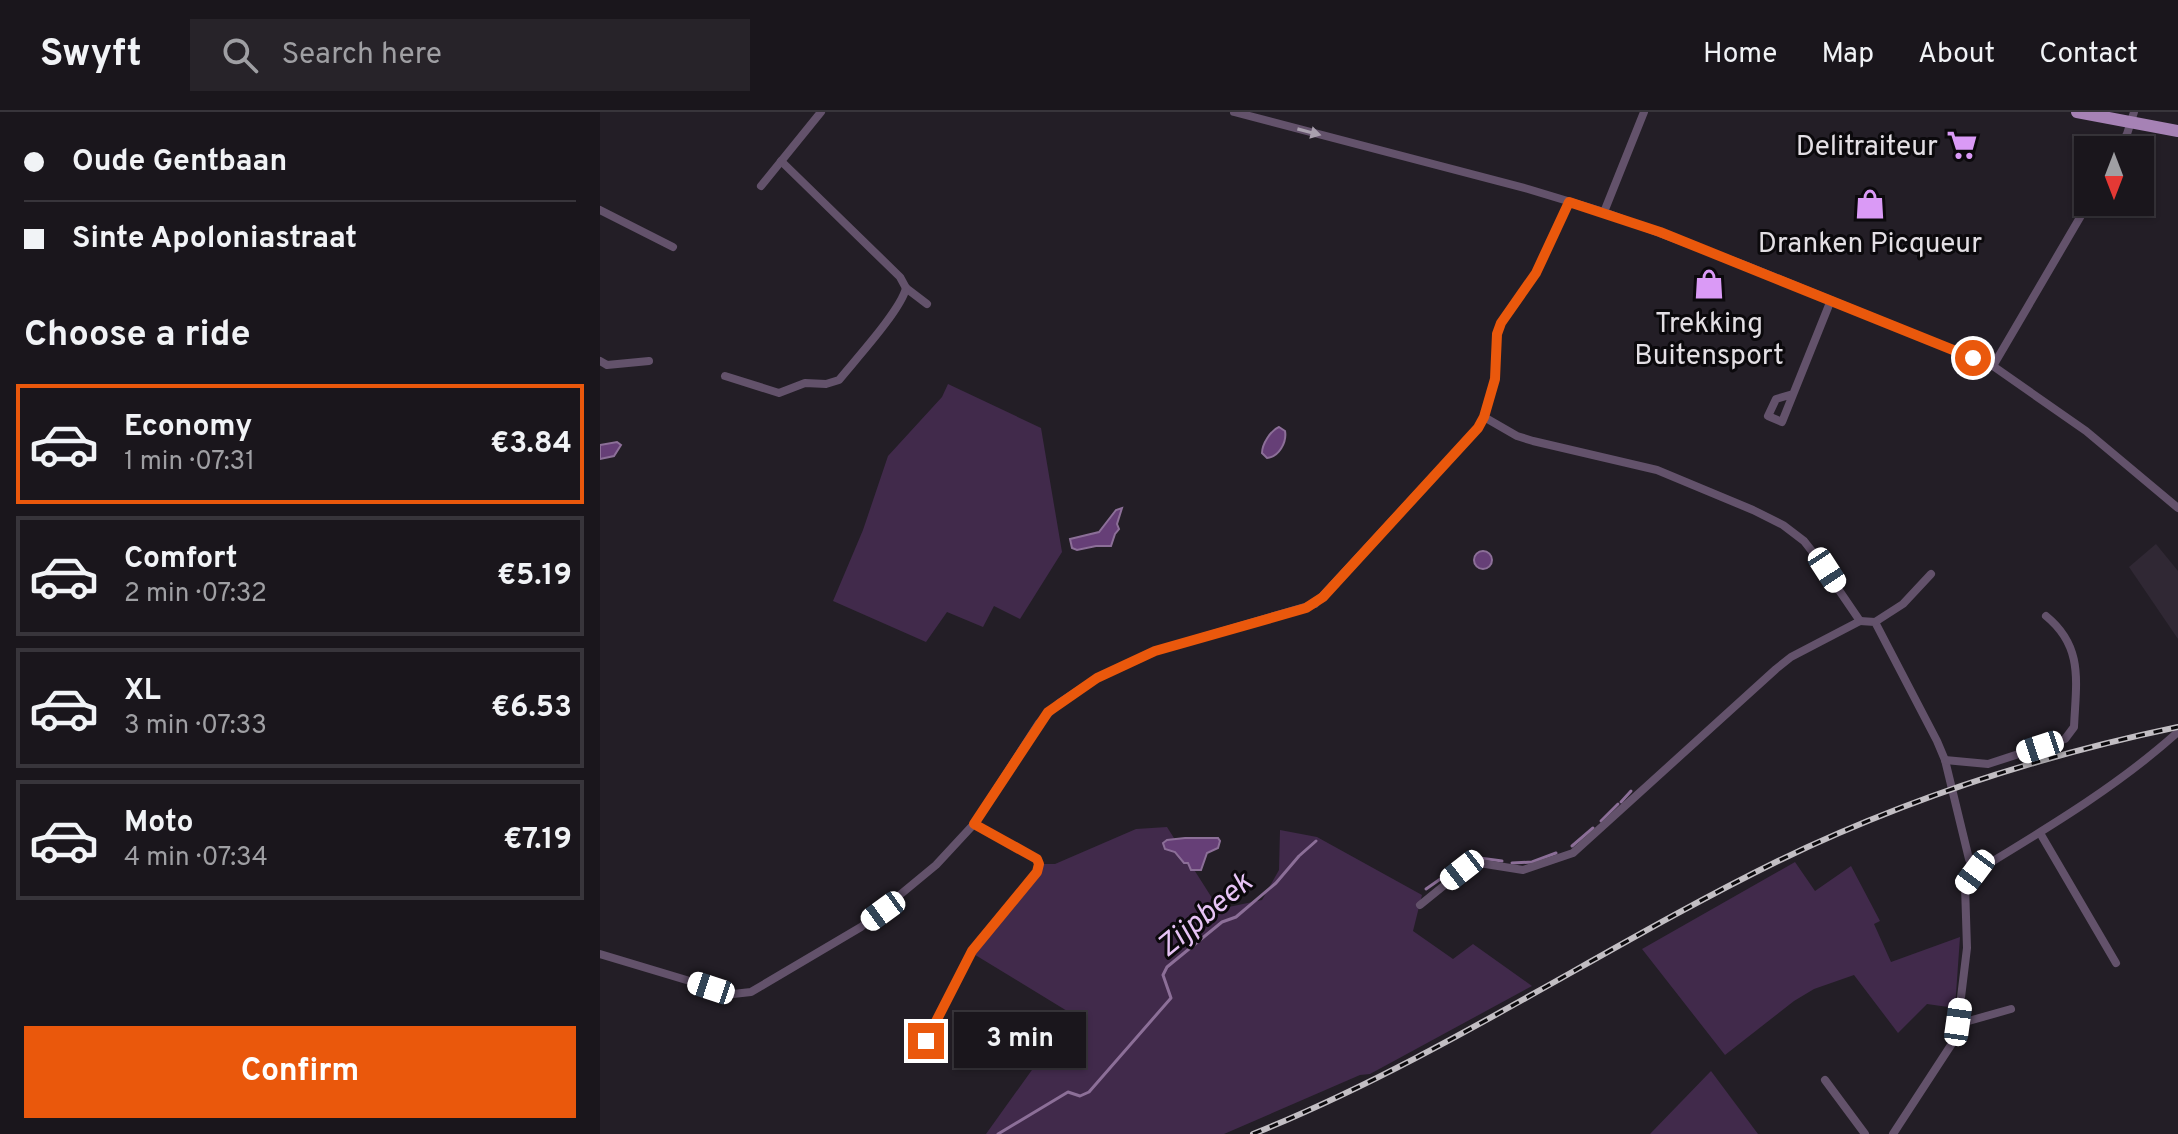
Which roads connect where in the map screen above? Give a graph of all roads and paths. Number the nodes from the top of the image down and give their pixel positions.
1 (821, 112) edge
2 (1234, 112) edge
3 (1644, 112) edge
4 (2077, 112) edge
5 (2132, 117) edge
6 (2178, 131) edge
7 (2124, 136) edge
8 (781, 161) junction
9 (761, 186) dead end
10 (1569, 202) junction
11 (600, 210) edge
12 (1604, 212) junction
13 (2081, 216) edge
14 (673, 247) dead end
15 (906, 288) junction
16 (1831, 300) junction
17 (927, 304) dead end
18 (600, 361) edge
19 (649, 361) dead end
20 (1993, 366) junction
21 (725, 376) dead end
22 (1793, 394) dead end
23 (1484, 417) junction
24 (2178, 508) edge
25 (1931, 574) dead end
26 (2046, 616) dead end
27 (1860, 621) junction
28 (1875, 622) junction
29 (2178, 732) edge
30 (2174, 740) edge
31 (1945, 760) junction
32 (974, 824) junction
33 (2040, 833) junction
34 (1975, 872) junction
35 (1420, 905) dead end
36 (600, 954) edge
37 (2116, 963) dead end
38 (2011, 1009) dead end
39 (1958, 1024) junction
40 (926, 1041) dead end
41 (1825, 1080) dead end
42 (1865, 1134) edge
43 (1893, 1134) edge

1 - 8 street
2 -> 10 street
3 - 12 street
4 - 5 main road
5 - 6 main road
5 - 7 street
8 - 9 street
8 - 15 street
10 - 12 street
10 - 23 street
11 - 14 street
12 - 16 street
13 - 20 street
15 - 17 street
15 - 21 street
16 - 20 street
16 - 22 street
18 - 19 street
20 - 24 street
23 - 27 street
23 - 32 street
25 - 28 street
26 - 31 street
27 - 28 street
27 - 35 street
28 - 31 street
29 - 30 street
30 - 33 street
31 - 34 street
32 - 36 street
32 - 40 street
33 - 34 street
33 - 37 street
34 - 39 street
38 - 39 street
39 - 43 street
41 - 42 street

